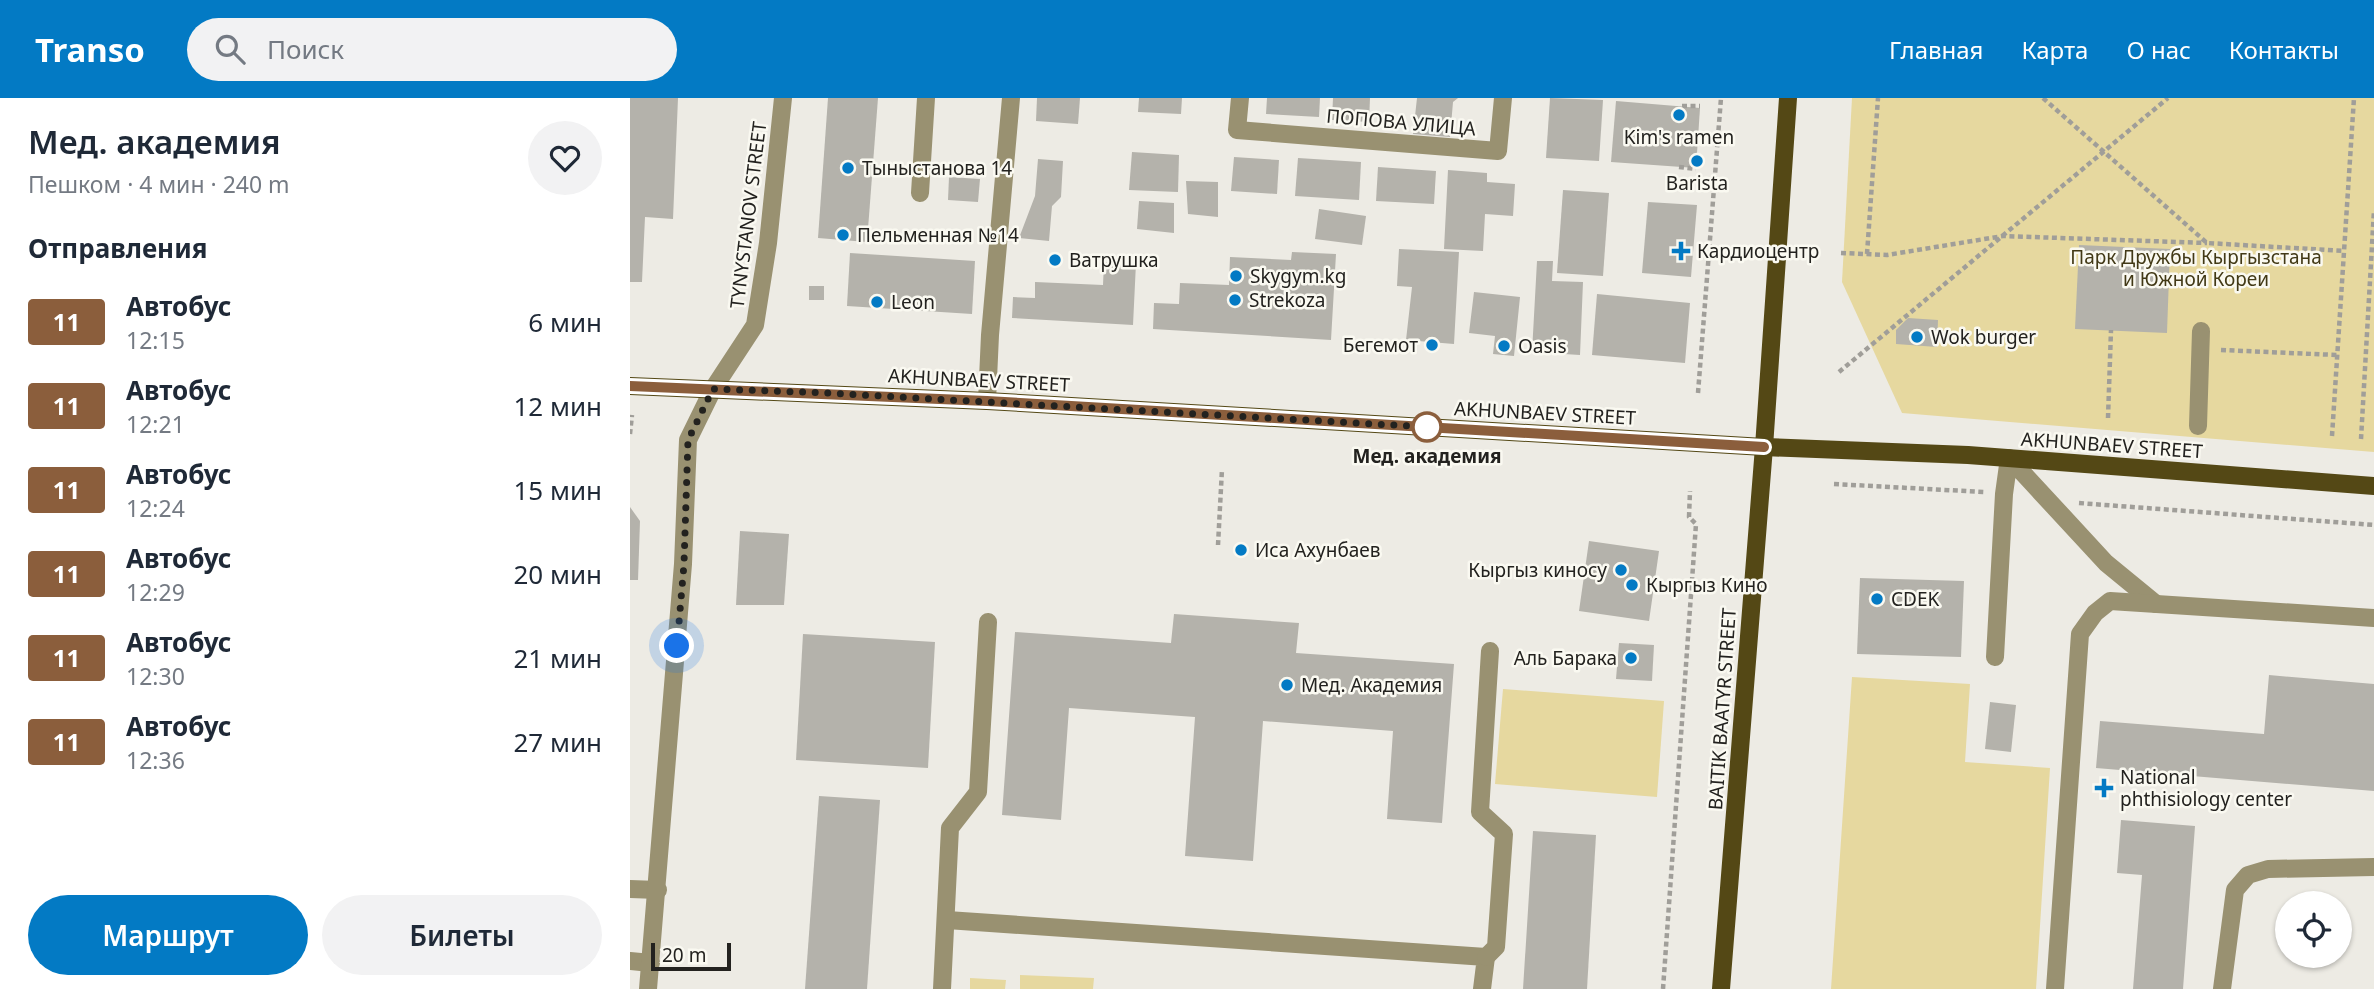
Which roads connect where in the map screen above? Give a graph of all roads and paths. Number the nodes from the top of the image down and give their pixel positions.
1 (783, 98) edge
2 (926, 98) edge
3 (1011, 98) edge
4 (1240, 98) edge
5 (1503, 98) edge
6 (1721, 98) edge
7 (1788, 98) edge
8 (1878, 98) edge
9 (2043, 98) edge
10 (2168, 98) edge
11 (2354, 98) edge
12 (1682, 106) dead end
13 (1700, 106) dead end
14 (2104, 152) junction
15 (1679, 167) dead end
16 (1696, 169) dead end
17 (920, 193) dead end
18 (2374, 210) edge
19 (2004, 236) junction
20 (2207, 243) junction
21 (2373, 250) edge
22 (2344, 251) junction
23 (1841, 253) dead end
24 (1867, 254) junction
25 (2111, 330) dead end
26 (2202, 331) dead end
27 (2221, 350) dead end
28 (2337, 355) junction
29 (2365, 357) junction
30 (2374, 357) edge
31 (1839, 372) dead end
32 (630, 386) edge
33 (713, 389) junction
34 (1698, 393) dead end
35 (987, 401) junction
36 (632, 415) dead end
37 (2108, 418) dead end
38 (2198, 426) dead end
39 (630, 434) edge
40 (2332, 436) dead end
41 (2361, 439) dead end
42 (1764, 447) junction
43 (2009, 458) junction
44 (1222, 469) dead end
45 (1834, 484) dead end
46 (2374, 486) edge
47 (1690, 491) dead end
48 (2004, 494) junction
49 (2047, 499) junction
50 (2374, 525) edge
51 (1218, 545) dead end
52 (2156, 604) junction
53 (2374, 618) edge
54 (988, 622) dead end
55 (1490, 651) dead end
56 (1995, 657) dead end
57 (2374, 867) edge
58 (630, 889) edge
59 (658, 890) junction
60 (947, 920) junction
61 (1486, 957) junction
62 (630, 961) edge
63 (651, 962) junction
64 (648, 989) edge
65 (942, 989) edge
66 (1482, 989) edge
67 (1662, 989) edge
68 (1721, 989) edge
69 (2055, 989) edge
70 (2222, 989) edge

1 - 33 street, TYNYSTANOV STREET
2 - 17 street
3 - 35 street
4 - 5 street, ПОПОВА УЛИЦА
6 - 34 path
7 - 42 main road, BAITIK BAATYR STREET
8 - 24 path
9 - 14 path
10 - 14 path
11 - 22 path
12 - 13 path
14 - 19 path
14 - 20 path
15 - 16 path
18 - 21 path
19 - 20 path
19 - 24 path
19 - 31 path
20 - 22 path
21 - 29 path
22 - 28 path
23 - 24 path
25 - 37 path
26 - 38 street
27 - 28 path
28 - 40 path
29 - 30 path
29 - 41 path
32 - 33 main road, AKHUNBAEV STREET
33 - 35 main road, AKHUNBAEV STREET
33 - 59 street, TYNYSTANOV STREET
35 - 42 main road, AKHUNBAEV STREET
36 - 39 path
42 - 43 main road, AKHUNBAEV STREET
42 - 68 main road, BAITIK BAATYR STREET
43 - 46 main road, AKHUNBAEV STREET
43 - 48 street
43 - 49 street
44 - 51 path
45 - 48 path
47 - 67 path
48 - 56 street
49 - 50 path
49 - 52 street
52 - 53 street
52 - 69 street
54 - 60 street
55 - 61 street
57 - 70 street
58 - 59 street
59 - 63 street, TYNYSTANOV STREET
60 - 61 street
60 - 65 street
61 - 66 street
62 - 63 street
63 - 64 street, TYNYSTANOV STREET

